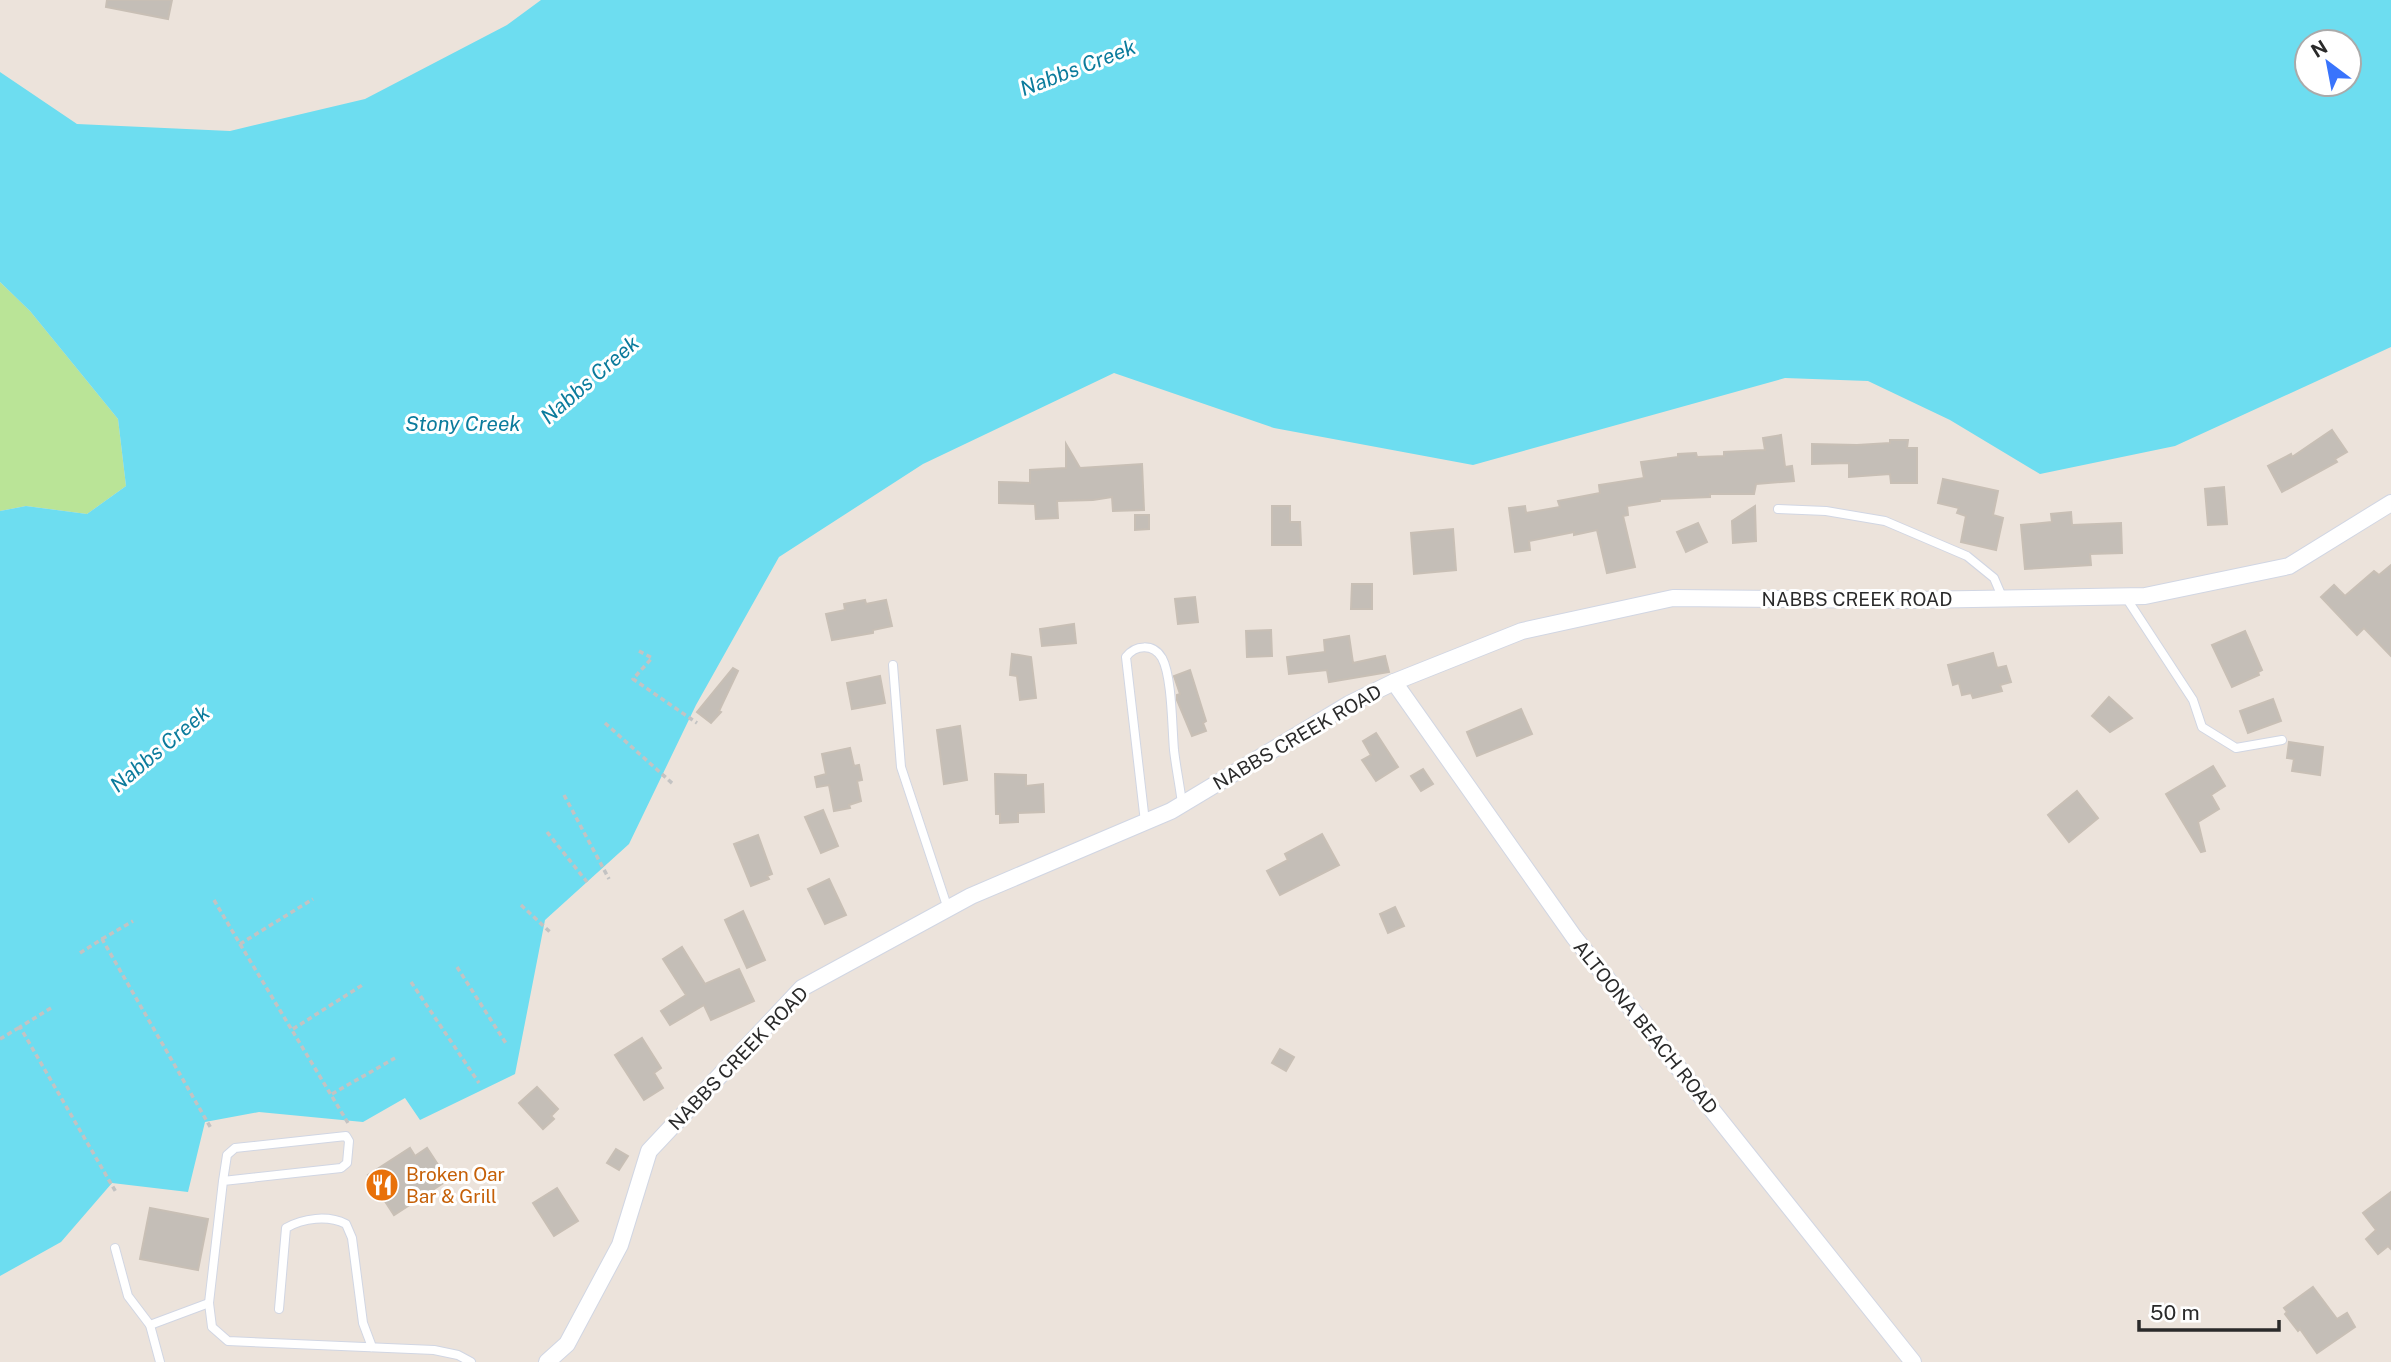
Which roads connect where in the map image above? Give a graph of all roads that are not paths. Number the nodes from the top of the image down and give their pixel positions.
1 (2391, 503) edge
2 (1778, 509) dead end
3 (2125, 596) junction
4 (2003, 599) junction
5 (893, 665) dead end
6 (1395, 681) junction
7 (2281, 740) dead end
8 (1182, 804) junction
9 (1145, 822) junction
10 (948, 909) junction
11 (223, 1181) junction
12 (115, 1248) dead end
13 (209, 1303) junction
14 (279, 1309) dead end
15 (150, 1325) junction
16 (372, 1347) junction
17 (160, 1362) edge
18 (471, 1362) edge
19 (547, 1362) edge
20 (1913, 1362) edge

1 - 3 street, NABBS CREEK ROAD
2 - 4 lane
3 - 4 street, NABBS CREEK ROAD
3 - 7 lane
4 - 6 street, NABBS CREEK ROAD
5 - 10 lane
6 - 8 street, NABBS CREEK ROAD
6 - 20 street, ALTOONA BEACH ROAD
8 - 9 street, NABBS CREEK ROAD
8 - 9 lane
9 - 10 street, NABBS CREEK ROAD
10 - 19 street, NABBS CREEK ROAD
11 - 11 lane
11 - 13 lane
12 - 15 lane
13 - 15 lane
13 - 16 lane
14 - 16 lane
15 - 17 lane
16 - 18 lane

